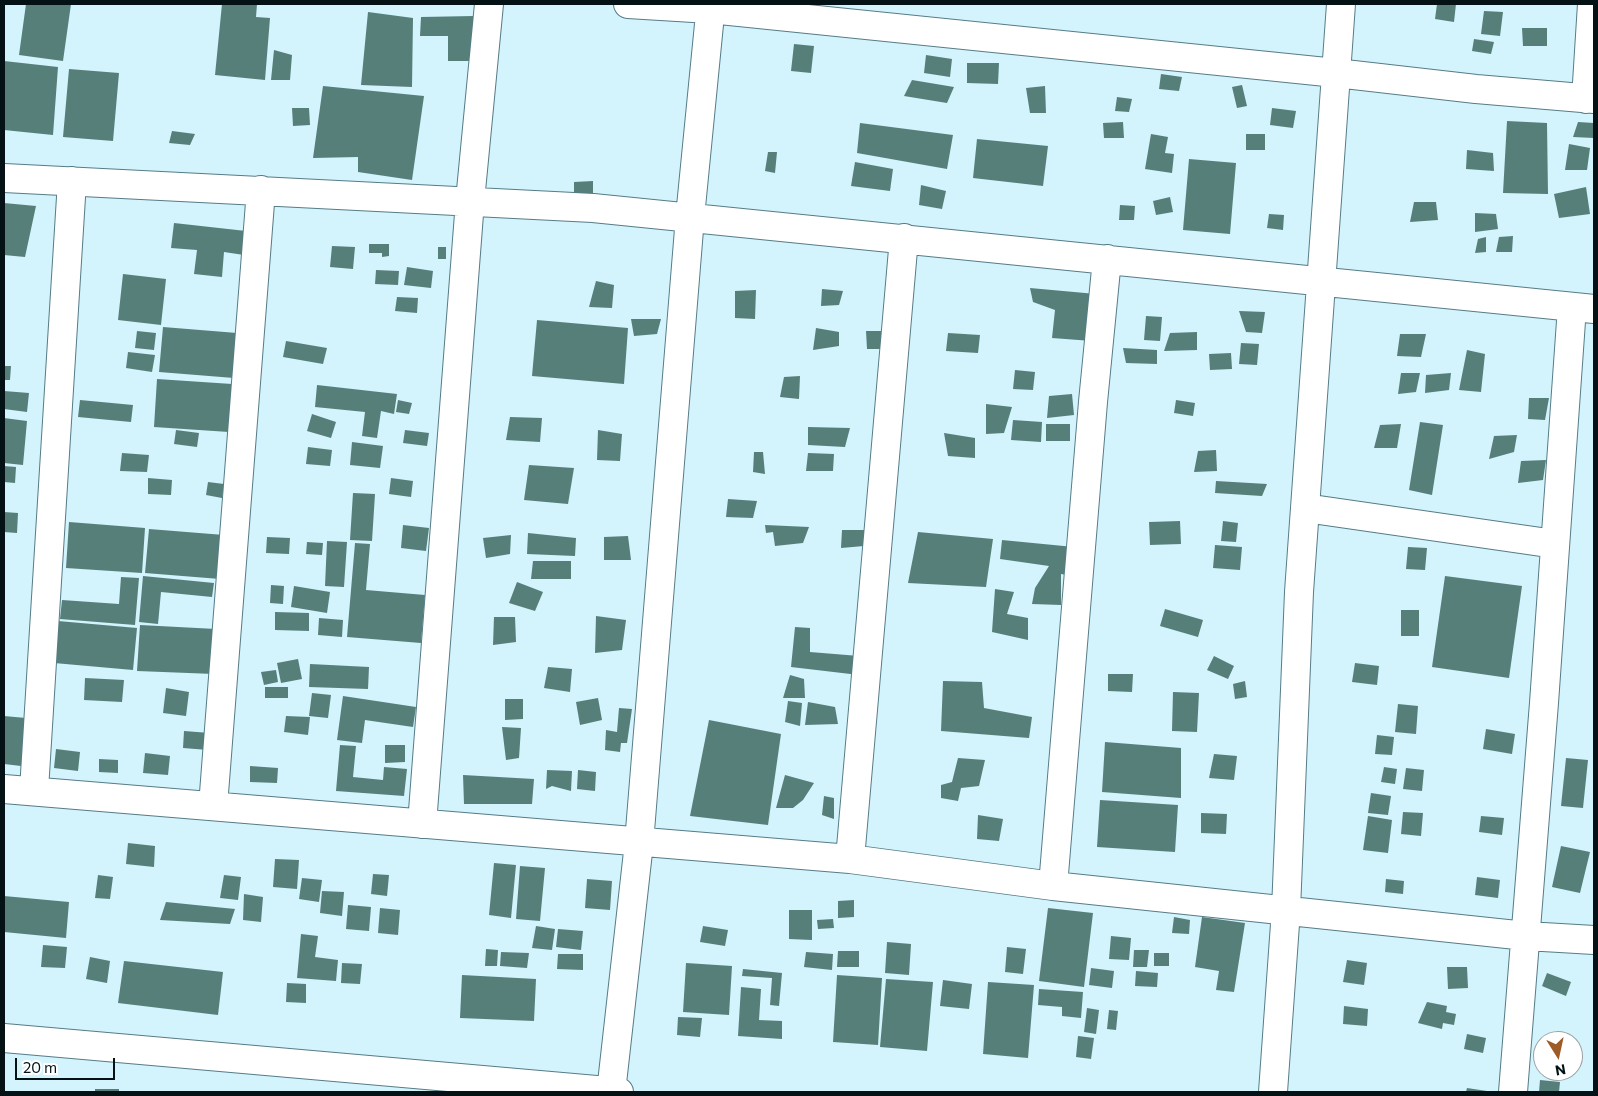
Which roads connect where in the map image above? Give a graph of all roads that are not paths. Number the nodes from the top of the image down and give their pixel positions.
1 (489, 4) edge
2 (628, 4) edge
3 (1341, 4) edge
4 (1592, 4) edge
5 (711, 7) edge
6 (1336, 73) junction
7 (1590, 99) edge
8 (4, 178) edge
9 (72, 181) junction
10 (261, 190) junction
11 (470, 201) junction
12 (690, 217) junction
13 (904, 238) junction
14 (1108, 259) junction
15 (1321, 283) junction
16 (1583, 308) edge
17 (1305, 508) junction
18 (1555, 544) junction
19 (4, 788) edge
20 (34, 790) junction
21 (213, 806) junction
22 (422, 824) junction
23 (639, 843) junction
24 (850, 859) junction
25 (1053, 886) junction
26 (1286, 910) junction
27 (1526, 936) junction
28 (1594, 940) edge
29 (4, 1038) edge
30 (400, 1082) edge
31 (611, 1092) edge
32 (619, 1092) edge
33 (1273, 1092) edge
34 (1513, 1092) edge

1 - 11 street
2 - 5 street
3 - 6 street
4 - 7 street
5 - 6 street
5 - 12 street
6 - 7 street
6 - 15 street
8 - 9 street
9 - 10 street
9 - 20 street
10 - 11 street
10 - 21 street
11 - 12 street
11 - 22 street
12 - 13 street
12 - 23 street
13 - 14 street
13 - 24 street
14 - 15 street
14 - 25 street
15 - 16 street
15 - 17 street
16 - 18 street
17 - 18 street
17 - 26 street
18 - 27 street
19 - 20 street
20 - 21 street
21 - 22 street
22 - 23 street
23 - 24 street
23 - 31 street
24 - 25 street
25 - 26 street
26 - 27 street
26 - 33 street
27 - 28 street
27 - 34 street
29 - 30 street
30 - 31 street
31 - 32 street

